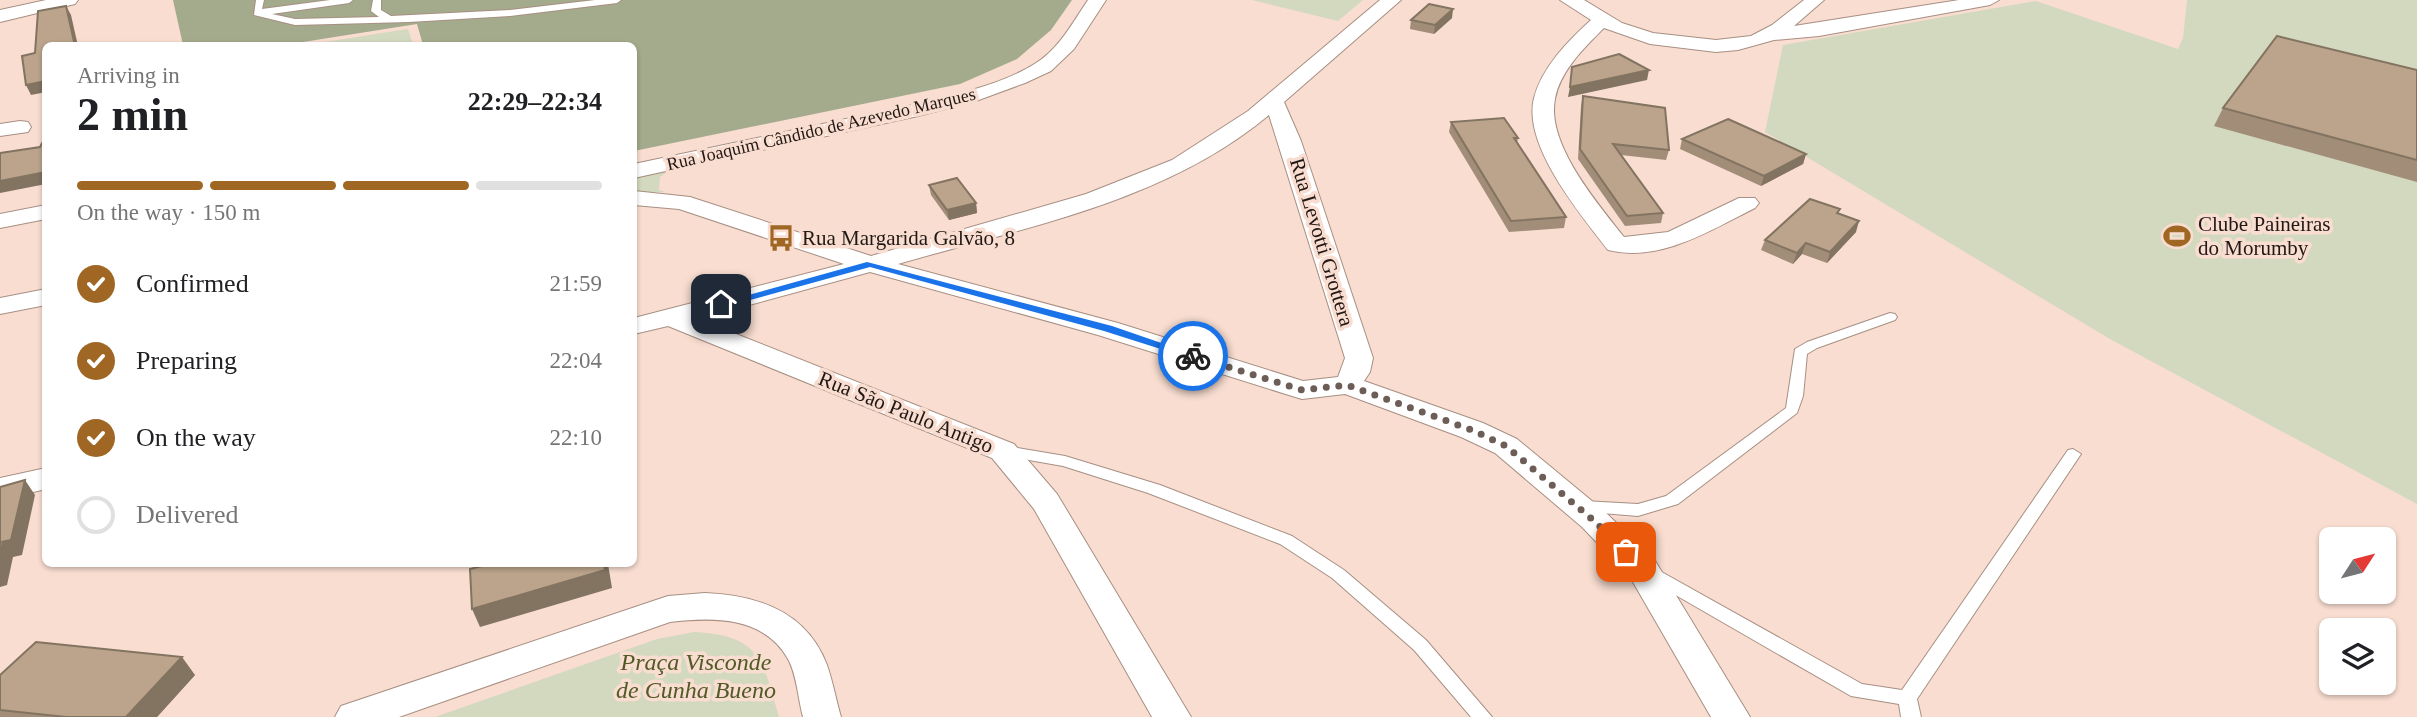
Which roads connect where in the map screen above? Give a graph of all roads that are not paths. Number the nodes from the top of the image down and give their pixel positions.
1 (69, 0) edge
2 (260, 0) edge
3 (349, 0) edge
4 (377, 0) edge
5 (617, 0) edge
6 (1097, 0) edge
7 (1392, 0) edge
8 (1569, 0) edge
9 (1815, 0) edge
10 (1990, 0) edge
11 (257, 13) junction
12 (0, 16) edge
13 (389, 19) junction
14 (1603, 19) junction
15 (1772, 34) junction
16 (1273, 99) junction
17 (694, 158) junction
18 (637, 170) edge
19 (637, 198) edge
20 (682, 202) junction
21 (1747, 204) dead end
22 (42, 213) edge
23 (0, 221) edge
24 (870, 264) junction
25 (42, 298) edge
26 (0, 306) edge
27 (1890, 317) dead end
28 (672, 318) junction
29 (637, 325) edge
30 (1347, 385) junction
31 (1003, 451) junction
32 (2073, 454) dead end
33 (42, 479) edge
34 (0, 489) edge
35 (1578, 507) junction
36 (1642, 568) junction
37 (1909, 708) edge
38 (355, 717) edge
39 (822, 717) edge
40 (1172, 717) edge
41 (1482, 717) edge
42 (1731, 717) edge

1 - 12 street
2 - 11 lane
3 - 11 lane
4 - 13 lane
5 - 13 lane
6 - 17 street, Rua Joaquim Cândido de Azevedo Marques
7 - 16 street
8 - 14 street
9 - 15 street
10 - 15 street
11 - 13 lane
14 - 15 street
14 - 21 street
16 - 24 street
16 - 30 street, Rua Levotti Grottera
17 - 18 street, Rua Joaquim Cândido de Azevedo Marques
17 - 20 street
19 - 20 street
20 - 24 street
22 - 23 street
24 - 28 street
24 - 30 street
25 - 26 street
27 - 35 lane
28 - 29 street
28 - 31 street, Rua São Paulo Antigo
30 - 35 street
31 - 40 street, Rua São Paulo Antigo
31 - 41 lane
32 - 37 lane
33 - 34 street
35 - 36 street
36 - 37 lane
36 - 42 street
38 - 39 street

